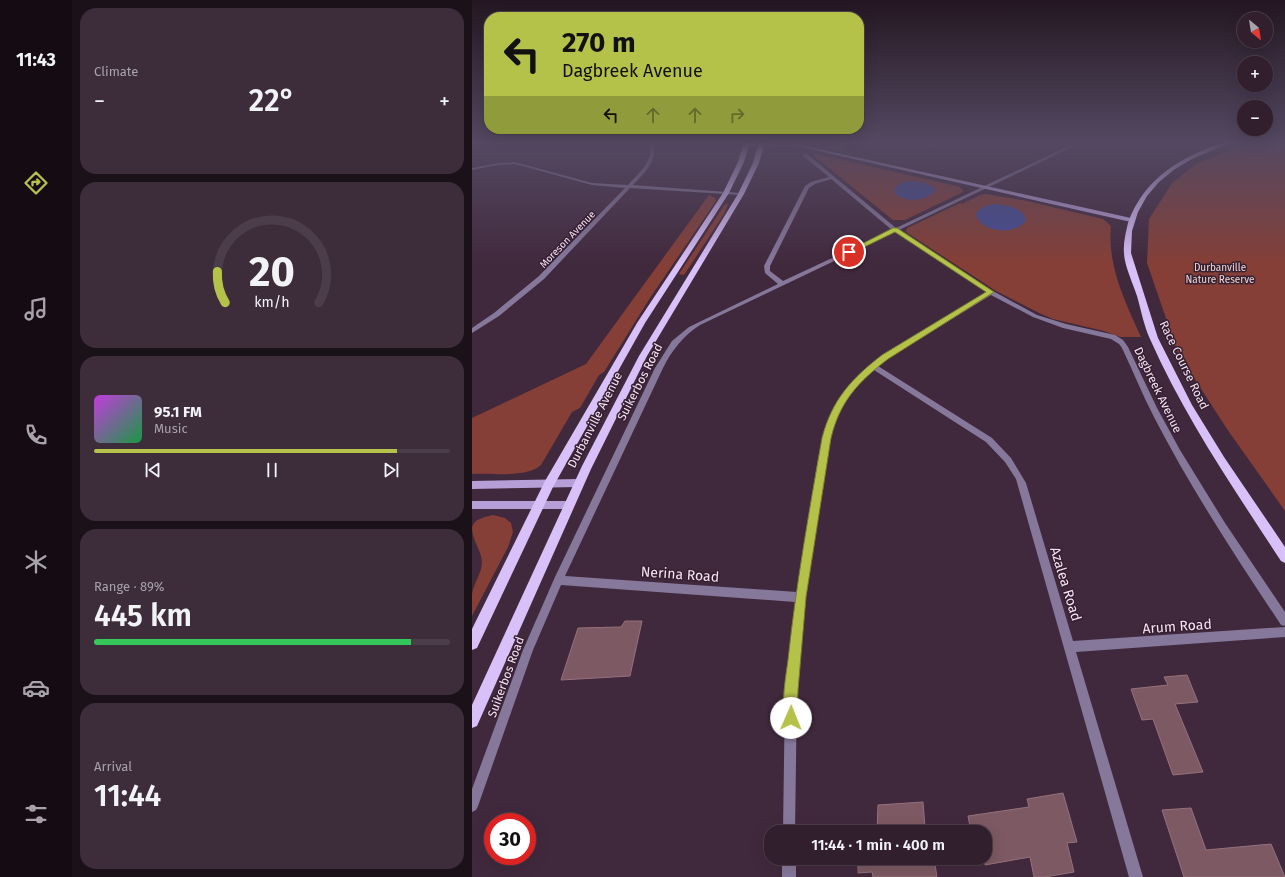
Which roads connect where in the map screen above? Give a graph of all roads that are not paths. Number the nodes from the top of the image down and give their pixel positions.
1 (588, 183) edge
2 (633, 183) edge
3 (731, 183) edge
4 (746, 183) edge
5 (813, 183) edge
6 (837, 183) edge
7 (968, 183) edge
8 (995, 183) edge
9 (1154, 183) edge
10 (629, 187) junction
11 (986, 187) junction
12 (726, 193) junction
13 (741, 194) junction
14 (1131, 220) junction
15 (895, 230) junction
16 (782, 284) junction
17 (991, 292) junction
18 (472, 331) edge
19 (873, 366) junction
20 (579, 483) junction
21 (550, 484) junction
22 (472, 485) edge
23 (538, 505) junction
24 (570, 505) junction
25 (472, 506) edge
26 (1285, 557) edge
27 (558, 580) junction
28 (801, 597) junction
29 (1285, 622) edge
30 (1285, 632) edge
31 (472, 643) edge
32 (1070, 647) junction
33 (472, 721) edge
34 (472, 806) edge
35 (789, 825) edge
36 (789, 865) edge
37 (789, 877) edge
38 (1136, 877) edge

1 - 10 street
2 - 10 street, Moreson Avenue
3 - 12 main road, Durbanville Avenue
4 - 13 main road, Durbanville Avenue
5 - 16 street
6 - 15 street, Dagbreek Avenue
7 - 11 main road
8 - 11 street, Suikerbos Road
9 - 14 main road, Race Course Road
10 - 12 street
10 - 18 street, Moreson Avenue
11 - 14 main road
11 - 15 street, Suikerbos Road
12 - 13 street
12 - 21 main road, Durbanville Avenue
13 - 20 main road, Durbanville Avenue
14 - 26 main road, Race Course Road
15 - 16 street, Suikerbos Road
15 - 17 street, Dagbreek Avenue
16 - 27 street, Suikerbos Road
17 - 19 street
17 - 29 street, Dagbreek Avenue
19 - 28 street
19 - 32 street, Azalea Road
20 - 21 main road
20 - 24 main road, Durbanville Avenue
21 - 22 main road
21 - 23 main road, Durbanville Avenue
23 - 24 main road
23 - 25 main road
23 - 31 main road, Durbanville Avenue
24 - 33 main road, Durbanville Avenue
27 - 28 street, Nerina Road
27 - 34 street, Suikerbos Road
28 - 35 street
30 - 32 street, Arum Road
32 - 38 street, Azalea Road
36 - 37 street

